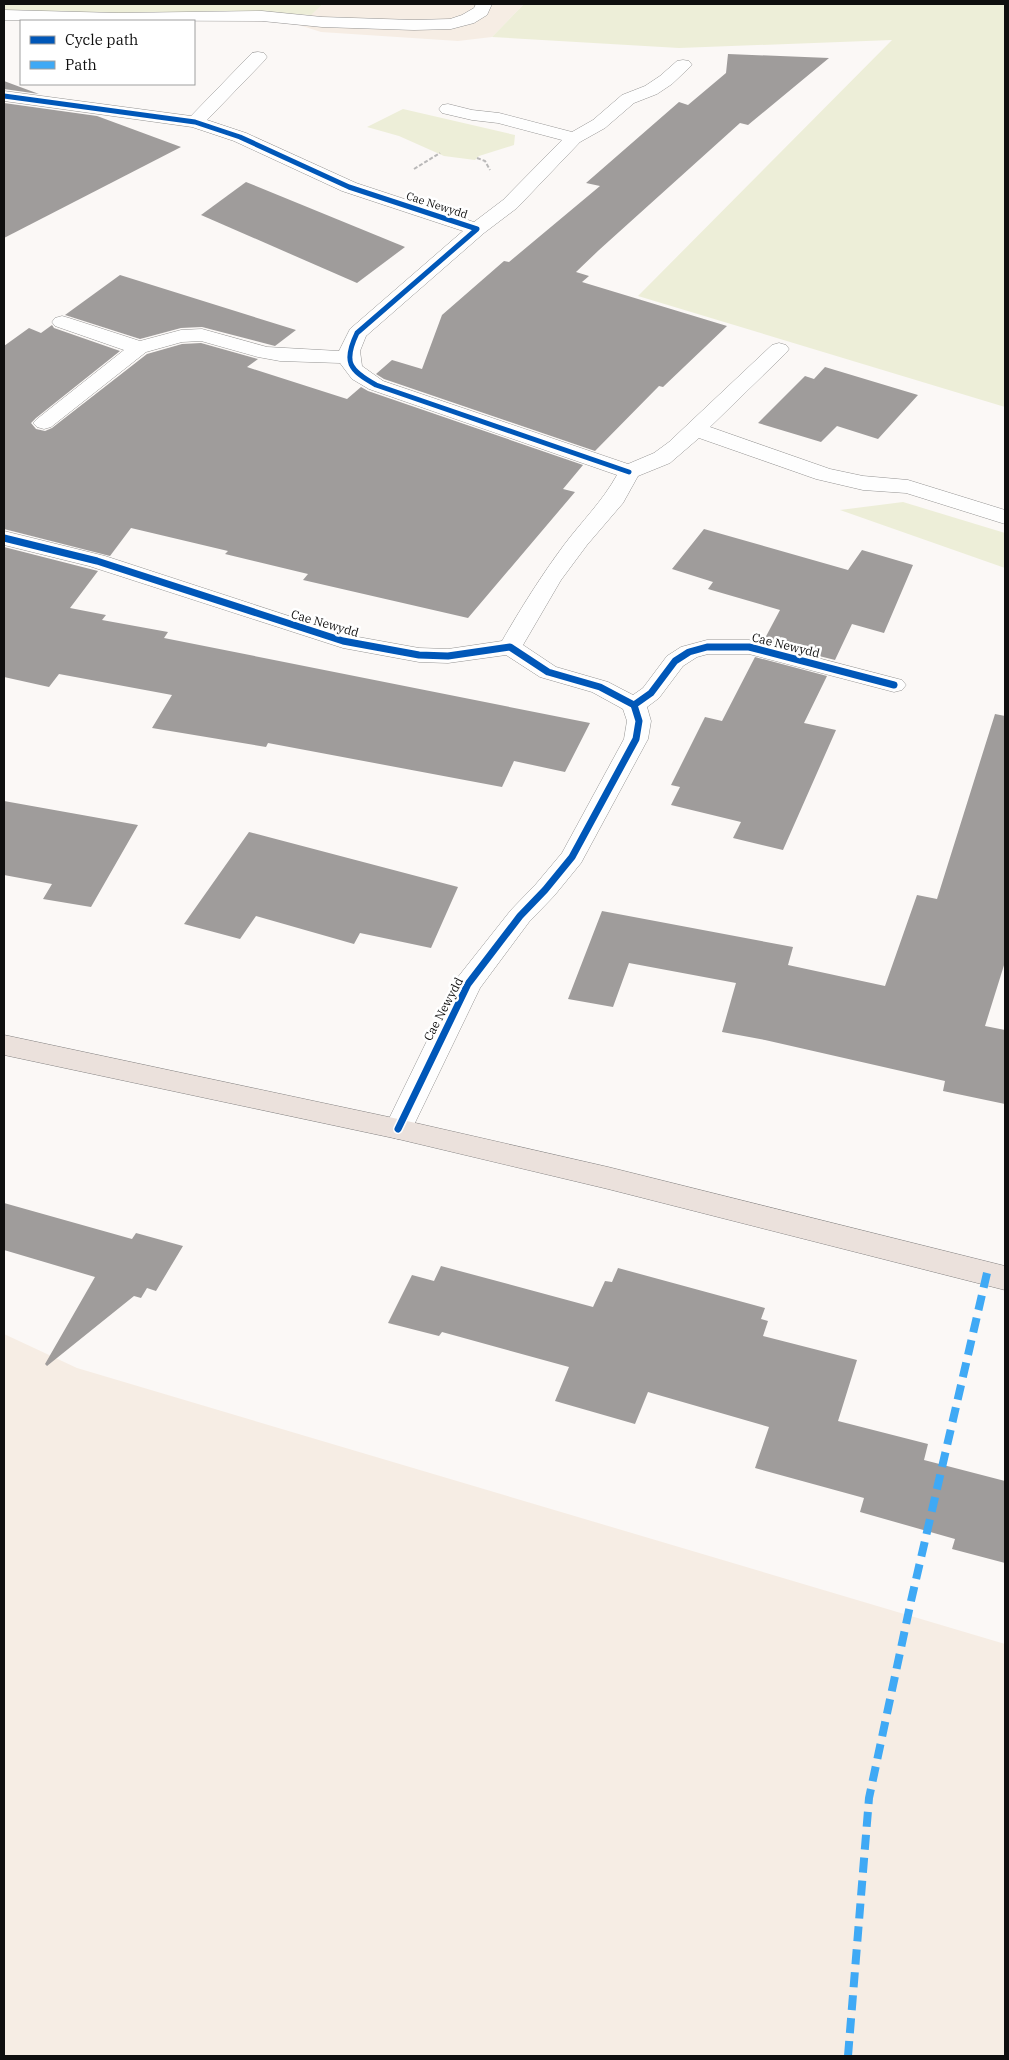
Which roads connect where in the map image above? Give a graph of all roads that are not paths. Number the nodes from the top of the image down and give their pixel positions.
1 (484, 4) edge
2 (4, 15) edge
3 (258, 57) dead end
4 (683, 65) dead end
5 (4, 96) edge
6 (448, 109) dead end
7 (195, 122) junction
8 (574, 138) junction
9 (477, 229) junction
10 (62, 322) dead end
11 (139, 348) junction
12 (779, 349) dead end
13 (349, 356) junction
14 (44, 423) dead end
15 (697, 430) junction
16 (630, 472) junction
17 (1005, 517) edge
18 (5, 539) edge
19 (510, 647) junction
20 (894, 685) dead end
21 (634, 705) junction
22 (4, 1045) edge
23 (398, 1129) junction
24 (1005, 1278) edge

1 - 2 street
3 - 7 street
4 - 8 street, Cae Newydd
5 - 7 street, Cae Newydd
6 - 8 street
7 - 9 street, Cae Newydd
8 - 9 street, Cae Newydd
9 - 13 street, Cae Newydd
10 - 11 street
11 - 13 street
11 - 14 street
12 - 15 street
13 - 16 street
15 - 16 street
15 - 17 street
16 - 19 street
18 - 19 street, Cae Newydd
19 - 21 street
20 - 21 street, Cae Newydd
21 - 23 street, Cae Newydd
22 - 23 main road
23 - 24 main road

